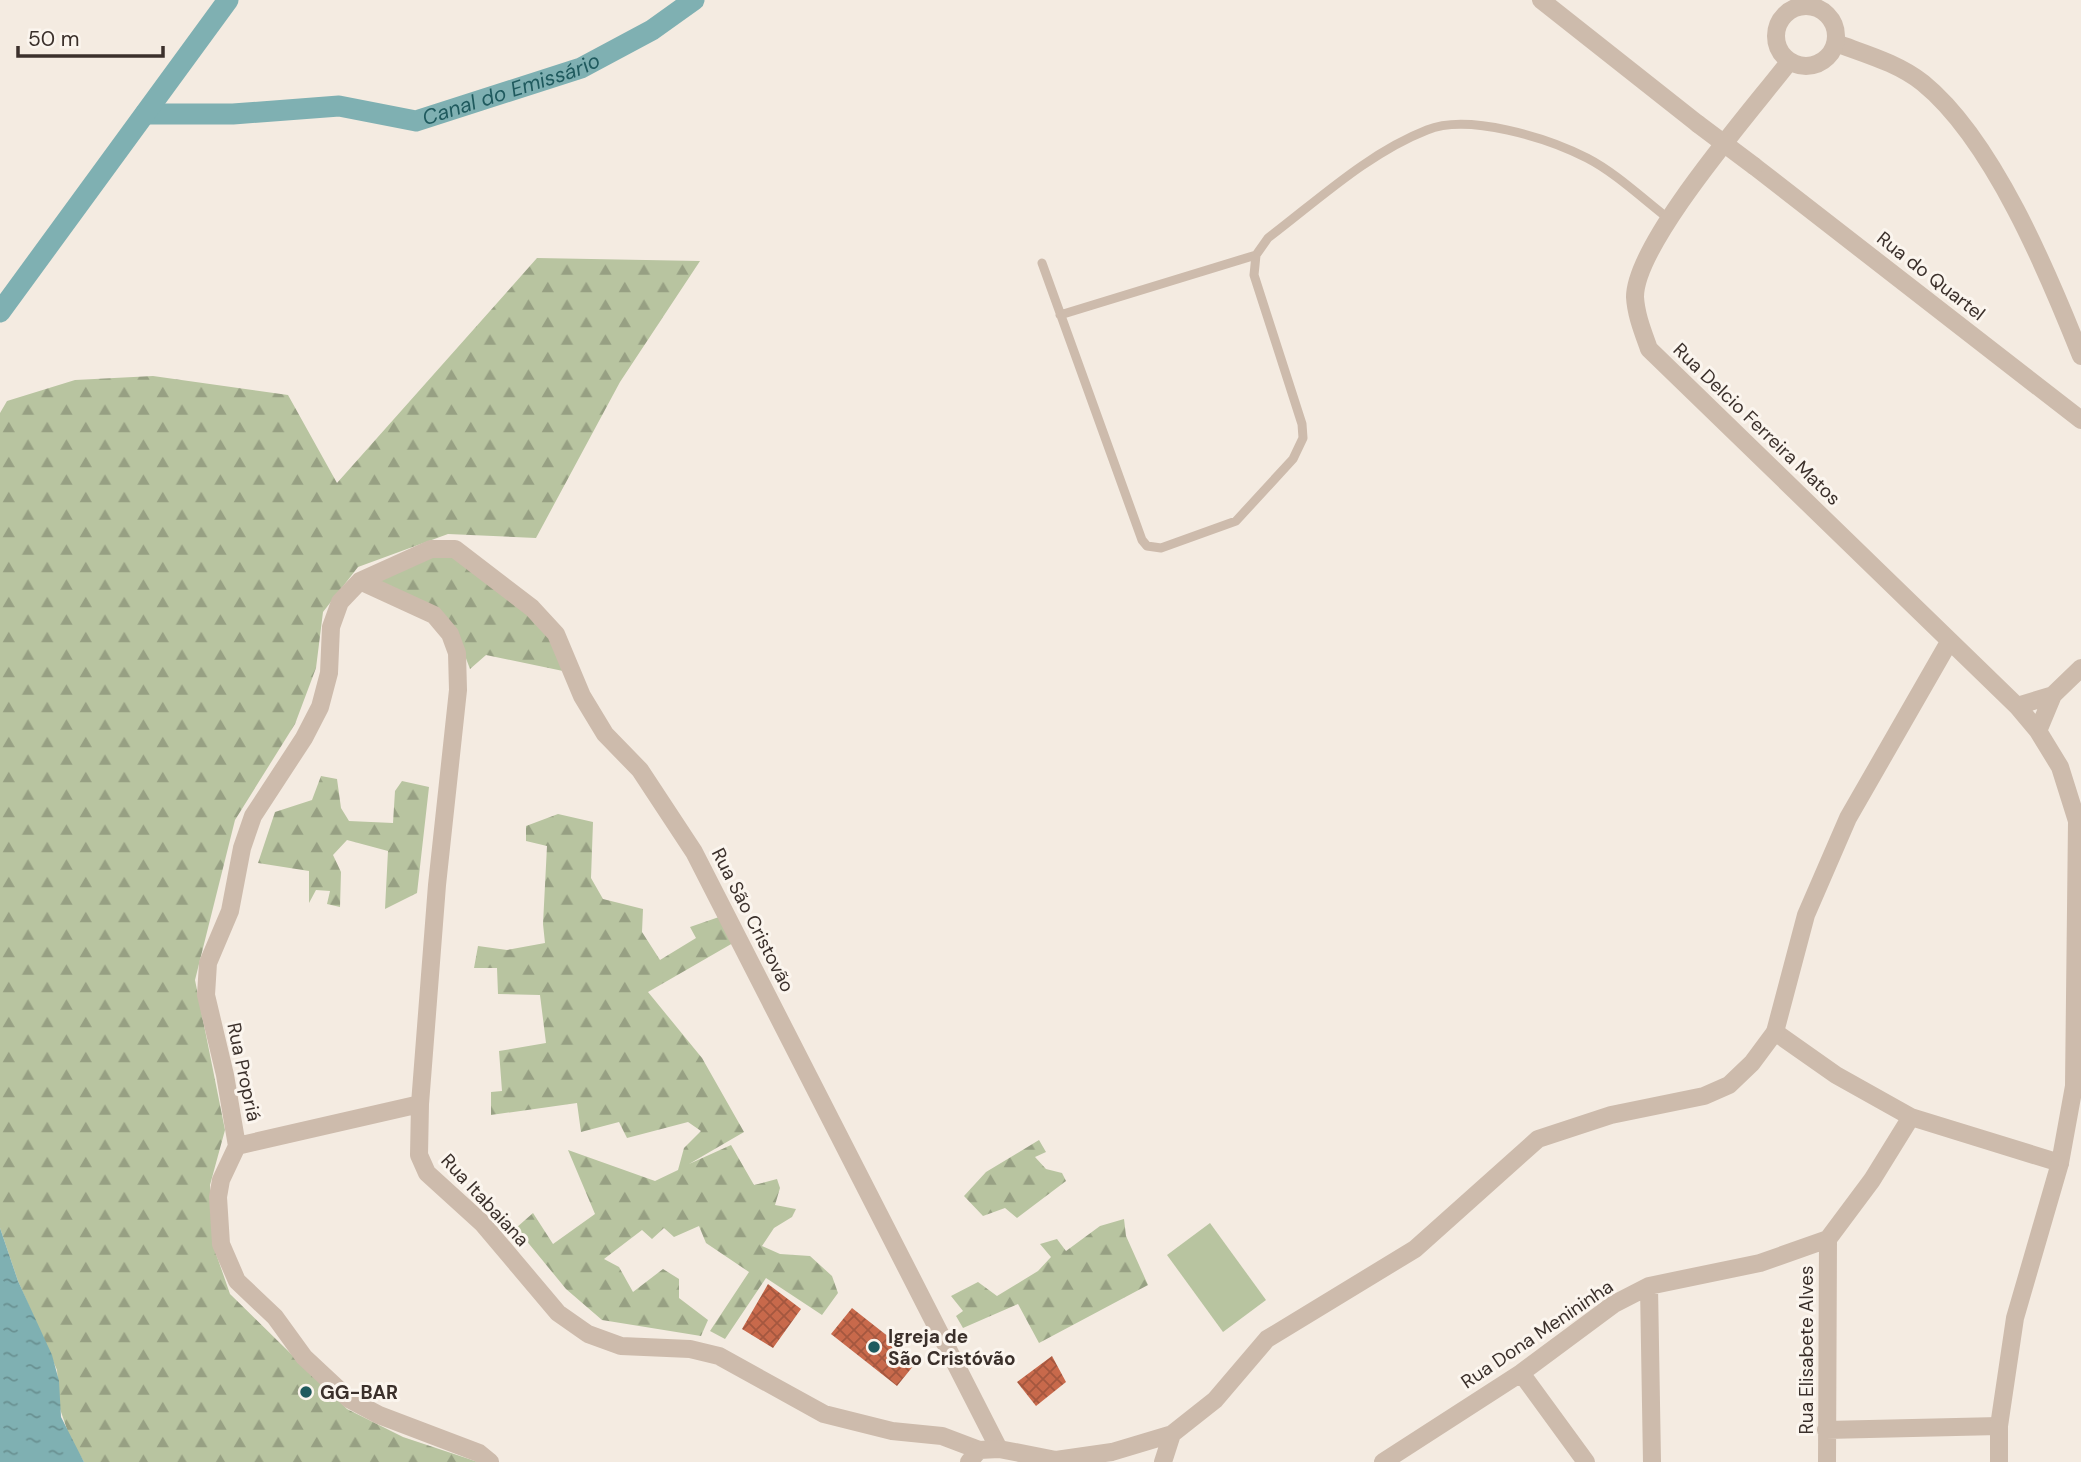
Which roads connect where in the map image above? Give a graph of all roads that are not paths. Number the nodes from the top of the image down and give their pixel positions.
1 (1541, 0) edge
2 (1783, 5) edge
3 (1836, 43) junction
4 (1789, 62) junction
5 (1669, 219) junction
6 (1256, 255) junction
7 (1042, 263) dead end
8 (1060, 314) junction
9 (2081, 356) edge
10 (2081, 421) edge
11 (360, 581) junction
12 (1949, 642) junction
13 (2081, 668) edge
14 (2053, 695) junction
15 (2017, 706) junction
16 (2038, 731) junction
17 (1775, 1032) junction
18 (420, 1104) junction
19 (1910, 1117) junction
20 (237, 1146) junction
21 (2060, 1163) junction
22 (1828, 1239) junction
23 (1648, 1286) junction
24 (1521, 1373) junction
25 (1999, 1426) junction
26 (1826, 1430) junction
27 (1172, 1434) junction
28 (999, 1449) junction
29 (974, 1456) edge
30 (1119, 1457) edge
31 (490, 1462) edge
32 (1163, 1462) edge
33 (1383, 1462) edge
34 (1586, 1462) edge
35 (1652, 1462) edge
36 (1827, 1462) edge
37 (2000, 1462) edge

1 - 10 street, Rua do Quartel, bridge
2 - 3 street
2 - 4 street
3 - 4 street
3 - 9 street
4 - 5 street, Rua Delcio Ferreira Matos
5 - 6 lane
5 - 12 street, Rua Delcio Ferreira Matos
6 - 8 lane
6 - 8 lane
7 - 8 lane
11 - 18 street, Rua Itabaiana
11 - 20 street, Rua Propriá
11 - 28 street, Rua São Cristovão
12 - 15 street, Rua Delcio Ferreira Matos
12 - 17 street
13 - 14 street
14 - 15 street
14 - 16 street
15 - 16 street, Rua Delcio Ferreira Matos
16 - 21 street, Rua Delcio Ferreira Matos
17 - 19 street
17 - 27 street
18 - 20 street
18 - 29 street, Rua Itabaiana
19 - 21 street
19 - 22 street
20 - 31 street, Rua Propriá
21 - 25 street, Rua Delcio Ferreira Matos
22 - 23 street, Rua Dona Menininha
22 - 26 street, Rua Elisabete Alves
23 - 24 street, Rua Dona Menininha
23 - 35 street
24 - 33 street, Rua Dona Menininha
24 - 34 street
25 - 26 street
25 - 37 street, Rua Delcio Ferreira Matos
26 - 36 street, Rua Elisabete Alves
27 - 30 street
27 - 32 street
28 - 29 street
28 - 30 street

